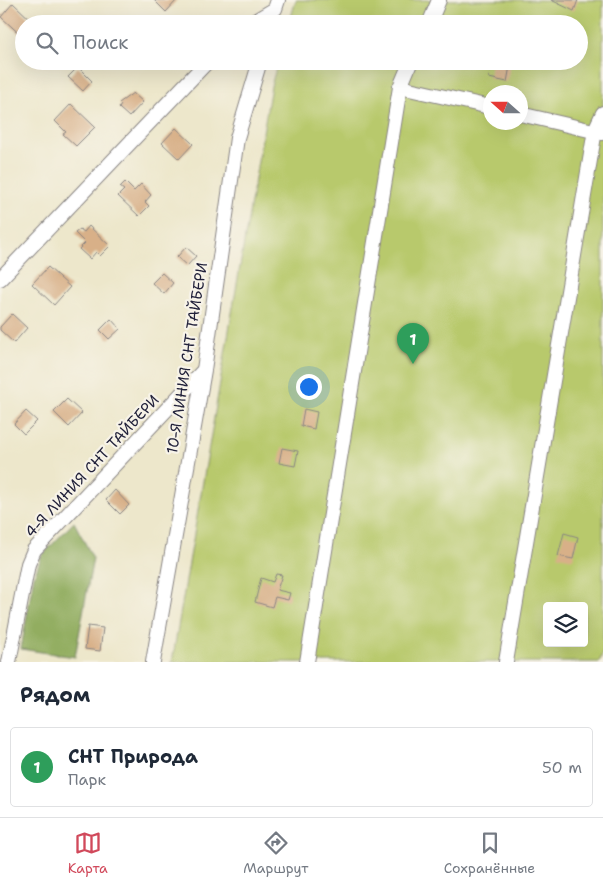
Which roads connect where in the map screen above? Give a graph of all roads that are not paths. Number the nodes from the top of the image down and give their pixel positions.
1 (440, 0) edge
2 (277, 4) edge
3 (262, 15) edge
4 (432, 15) edge
5 (199, 70) edge
6 (257, 70) edge
7 (407, 70) edge
8 (400, 87) junction
9 (483, 105) edge
10 (603, 113) edge
11 (528, 116) edge
12 (599, 132) edge
13 (0, 279) edge
14 (204, 370) junction
15 (9, 662) edge
16 (153, 662) edge
17 (307, 662) edge
18 (506, 662) edge

1 - 4 street
2 - 3 street
5 - 13 street
6 - 14 street, 10-Я ЛИНИЯ СНТ ТАЙБЕРИ
7 - 8 street
8 - 9 street
8 - 17 street
10 - 12 street
11 - 12 street
12 - 18 street
14 - 15 street, 4-Я ЛИНИЯ СНТ ТАЙБЕРИ
14 - 16 street, 10-Я ЛИНИЯ СНТ ТАЙБЕРИ

